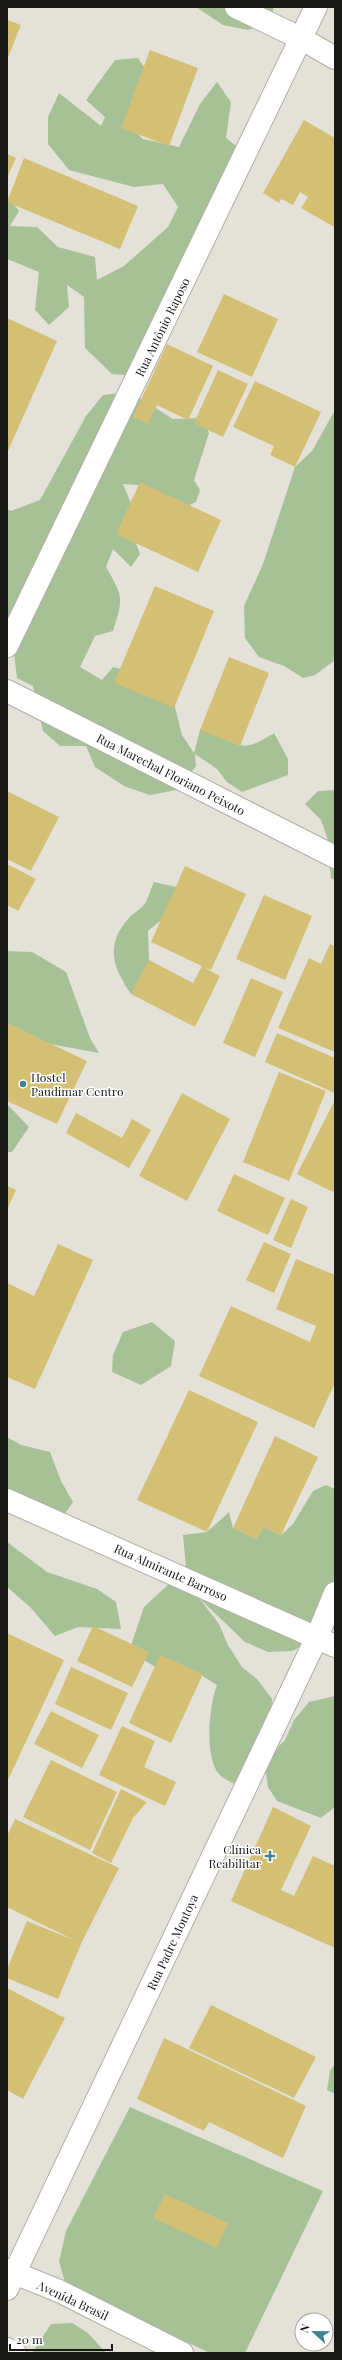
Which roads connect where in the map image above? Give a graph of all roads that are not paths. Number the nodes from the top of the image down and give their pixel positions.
1 (236, 7) edge
2 (316, 7) edge
3 (302, 39) junction
4 (335, 58) edge
5 (7, 646) edge
6 (7, 691) edge
7 (335, 857) edge
8 (7, 1500) edge
9 (335, 1593) edge
10 (326, 1641) edge
11 (10, 2277) edge
12 (7, 2349) edge
13 (15, 2353) edge
14 (182, 2353) edge

1 - 3 street
2 - 3 street, Rua Antônio Raposo
3 - 4 street
3 - 5 street, Rua Antônio Raposo
6 - 7 street, Rua Marechal Floriano Peixoto
8 - 10 street, Rua Almirante Barroso
9 - 10 street, Rua Padre Montoya
10 - 11 street, Rua Padre Montoya
11 - 14 street, Avenida Brasil
12 - 13 street

